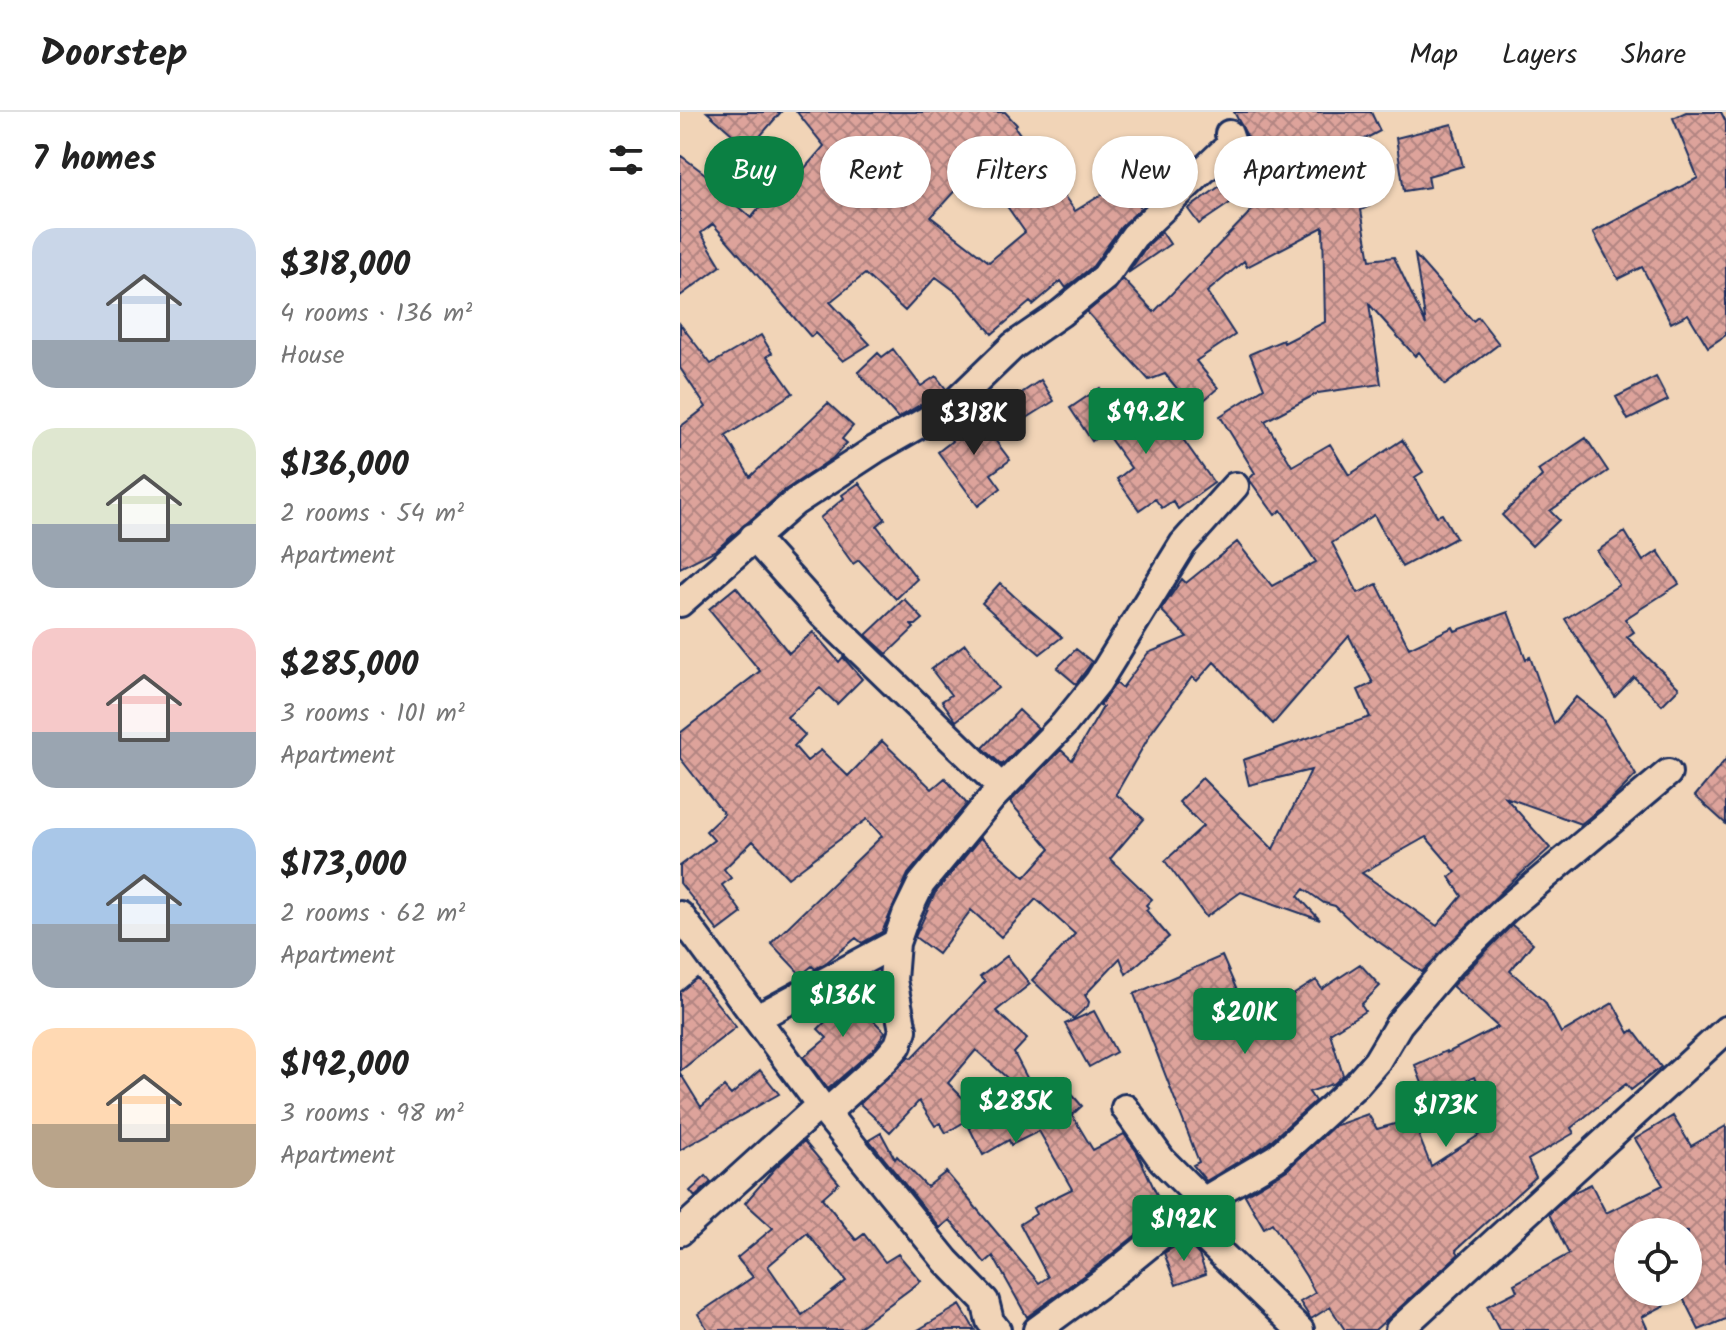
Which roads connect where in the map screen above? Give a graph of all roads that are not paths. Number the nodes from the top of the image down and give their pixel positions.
1 (1229, 134) dead end
2 (1235, 486) dead end
3 (753, 537) junction
4 (682, 597) edge
5 (1668, 773) dead end
6 (1002, 788) junction
7 (680, 915) edge
8 (896, 943) junction
9 (757, 1018) junction
10 (1726, 1030) edge
11 (1125, 1108) dead end
12 (823, 1109) junction
13 (1194, 1209) junction
14 (680, 1232) edge
15 (997, 1330) edge
16 (1037, 1330) edge
17 (1300, 1330) edge
18 (1399, 1330) edge

1 - 3 street
2 - 6 street
3 - 4 street
3 - 6 street
5 - 13 street
6 - 8 street
7 - 9 street
8 - 9 street
8 - 12 street
9 - 12 street
10 - 18 street
11 - 13 street
12 - 14 street
12 - 15 street
13 - 16 street
13 - 17 street

